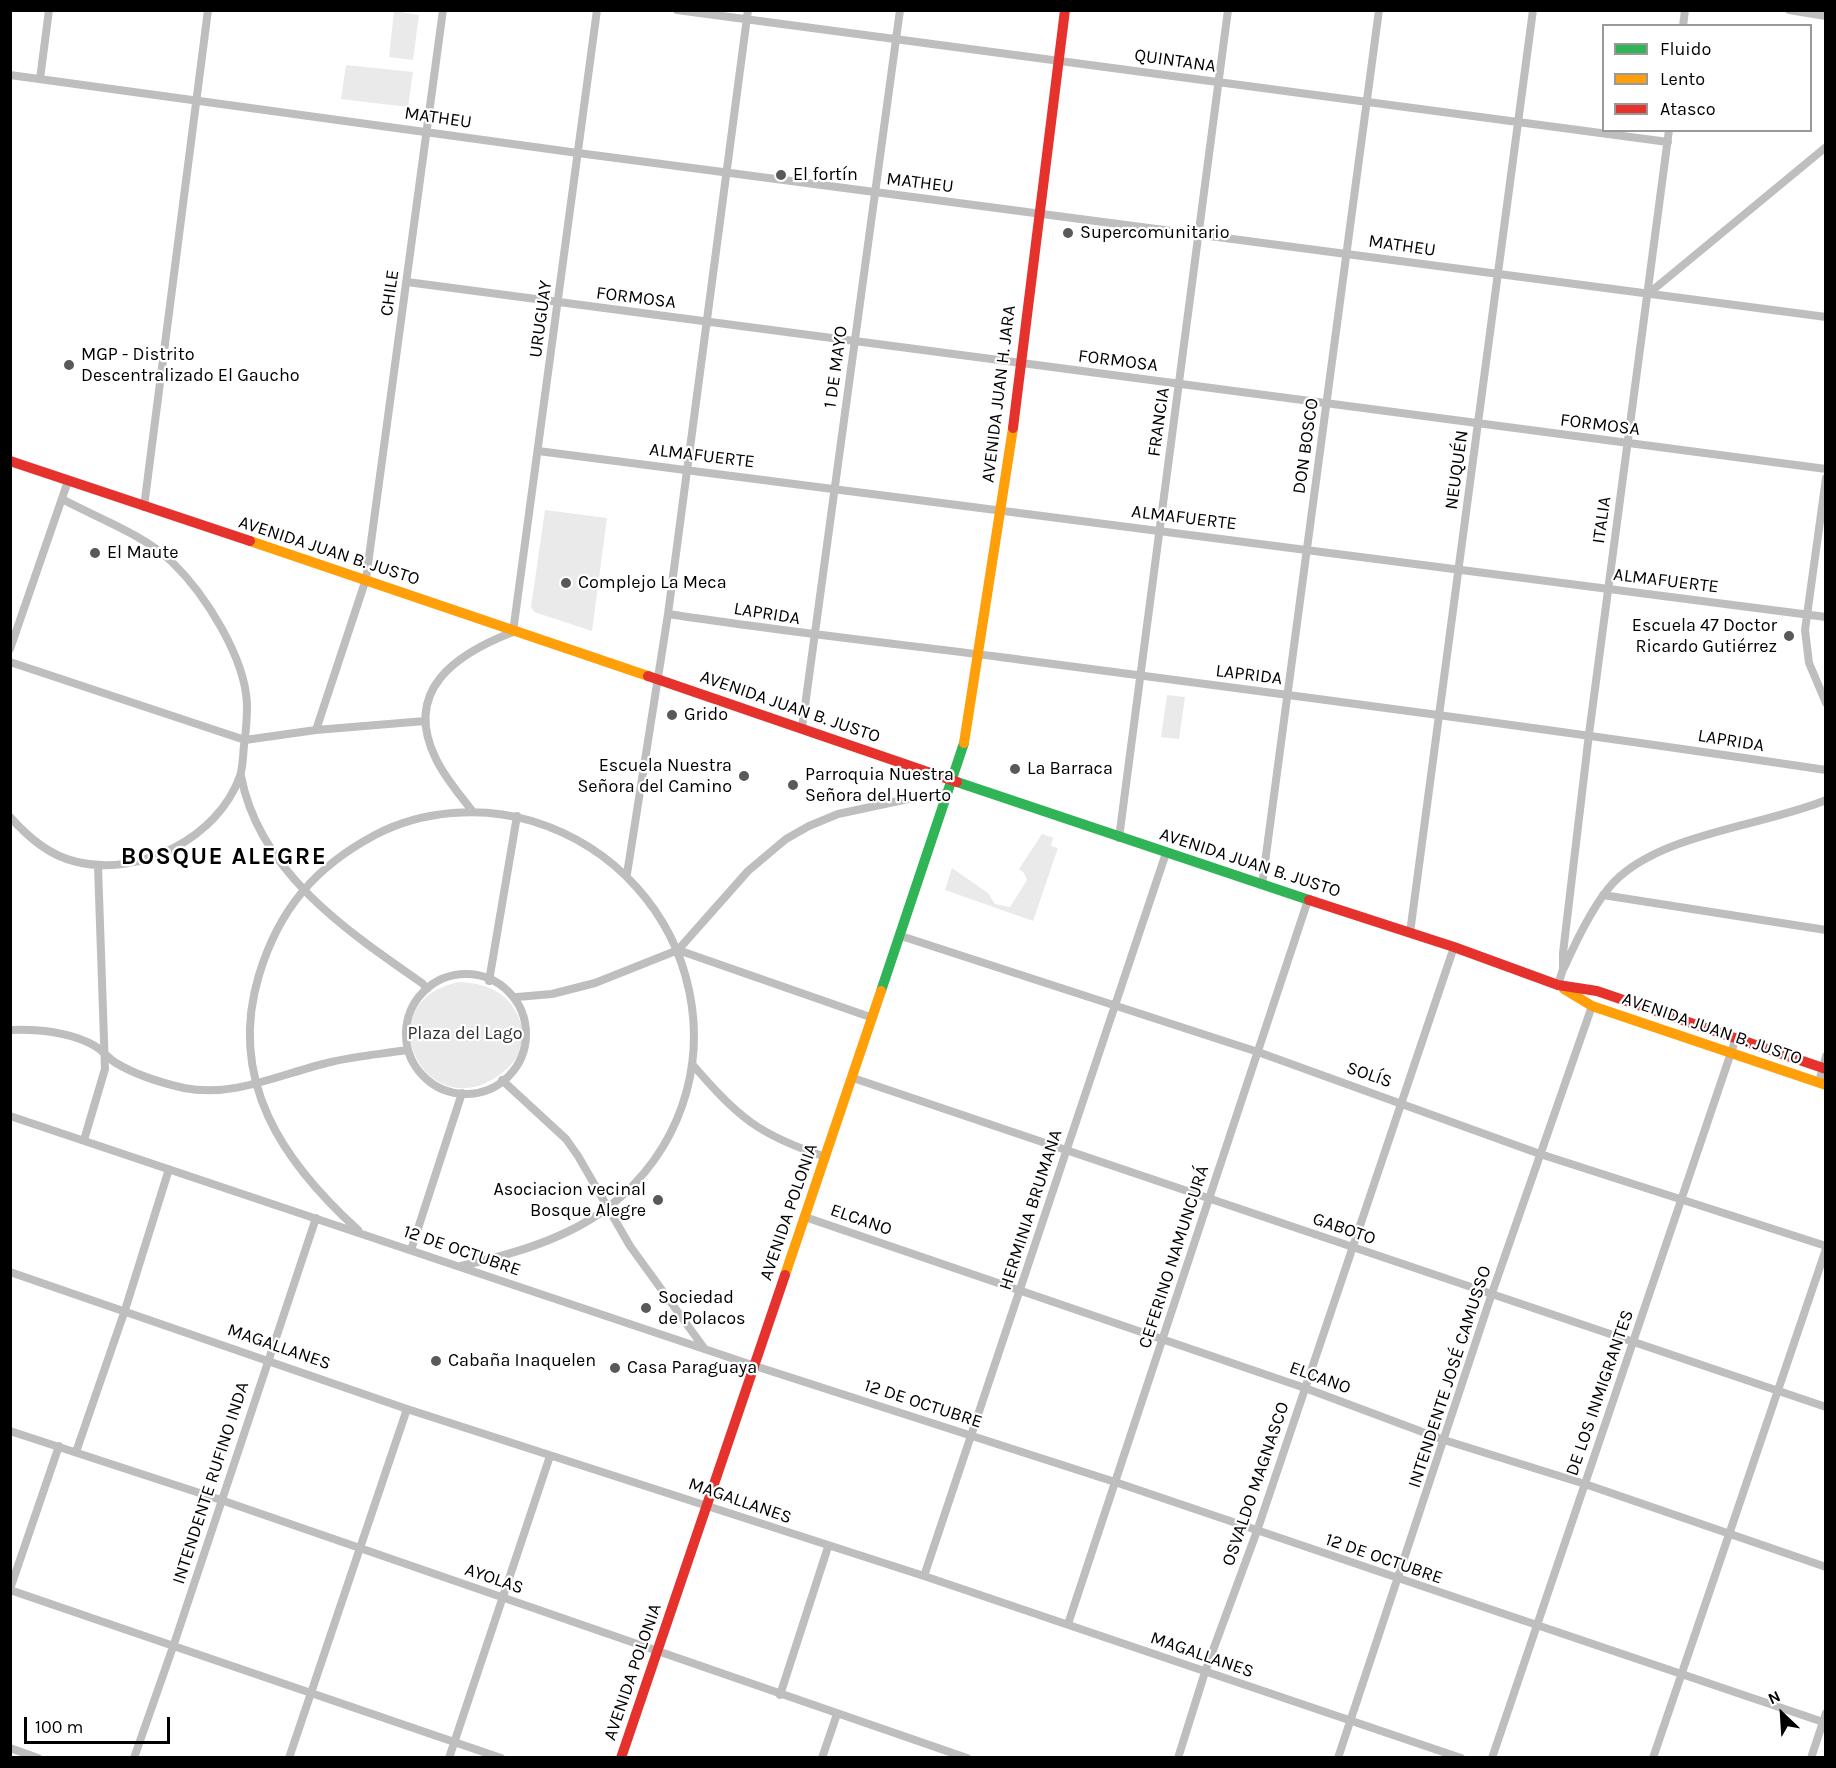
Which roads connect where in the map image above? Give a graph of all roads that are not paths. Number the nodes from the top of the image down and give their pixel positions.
1 (49, 10) edge
2 (208, 10) edge
3 (443, 10) edge
4 (597, 10) edge
5 (677, 10) edge
6 (748, 10) edge
7 (900, 10) edge
8 (1065, 10) edge
9 (1228, 10) edge
10 (1379, 10) edge
11 (1533, 10) edge
12 (1789, 10) edge
13 (1826, 16) edge
14 (747, 20) junction
15 (895, 40) junction
16 (1059, 61) junction
17 (10, 75) edge
18 (40, 78) junction
19 (1219, 82) junction
20 (196, 100) junction
21 (1367, 102) junction
22 (1518, 122) junction
23 (426, 131) junction
24 (1669, 132) edge
25 (1668, 142) junction
26 (1826, 147) edge
27 (578, 153) junction
28 (727, 172) junction
29 (875, 192) junction
30 (1039, 213) junction
31 (1198, 234) junction
32 (1347, 254) junction
33 (1498, 274) junction
34 (407, 282) junction
35 (1647, 294) junction
36 (558, 303) junction
37 (1826, 317) edge
38 (707, 323) junction
39 (855, 342) junction
40 (1019, 364) junction
41 (1179, 384) junction
42 (1327, 404) junction
43 (1478, 424) junction
44 (1628, 443) junction
45 (538, 451) junction
46 (10, 461) edge
47 (1826, 469) edge
48 (687, 470) junction
49 (1826, 478) edge
50 (68, 481) junction
51 (836, 488) junction
52 (62, 499) junction
53 (144, 507) junction
54 (1000, 509) junction
55 (1160, 530) junction
56 (1307, 549) junction
57 (1458, 569) junction
58 (366, 579) junction
59 (1608, 589) junction
60 (668, 614) junction
61 (1806, 614) junction
62 (1826, 617) edge
63 (14, 631) edge
64 (513, 632) junction
65 (816, 636) junction
66 (10, 649) edge
67 (980, 655) junction
68 (10, 662) edge
69 (1140, 676) junction
70 (658, 680) junction
71 (1288, 695) junction
72 (1826, 703) edge
73 (1439, 715) junction
74 (425, 721) junction
75 (802, 728) junction
76 (316, 730) junction
77 (1588, 734) junction
78 (245, 740) junction
79 (1826, 770) edge
80 (241, 776) junction
81 (952, 780) junction
82 (948, 793) junction
83 (1826, 800) edge
84 (473, 812) junction
85 (517, 816) junction
86 (10, 817) edge
87 (1119, 838) junction
88 (1166, 853) junction
89 (98, 866) junction
90 (627, 874) junction
91 (1262, 885) junction
92 (301, 890) junction
93 (1603, 895) junction
94 (1308, 900) junction
95 (1826, 930) edge
96 (1410, 933) junction
97 (901, 936) junction
98 (1454, 948) junction
99 (678, 950) junction
100 (1563, 969) junction
101 (489, 981) junction
102 (1558, 985) junction
103 (427, 989) junction
104 (517, 998) junction
105 (1116, 1005) junction
106 (1592, 1006) junction
107 (873, 1018) junction
108 (10, 1030) edge
109 (1736, 1038) junction
110 (407, 1050) junction
111 (1258, 1052) junction
112 (1731, 1053) junction
113 (105, 1054) junction
114 (1826, 1056) edge
115 (692, 1064) junction
116 (1824, 1068) edge
117 (853, 1078) junction
118 (502, 1080) junction
119 (1822, 1083) edge
120 (257, 1084) junction
121 (462, 1094) junction
122 (1402, 1103) junction
123 (10, 1116) edge
124 (84, 1140) junction
125 (1067, 1150) junction
126 (1540, 1154) junction
127 (826, 1157) junction
128 (169, 1168) junction
129 (1682, 1198) junction
130 (1209, 1199) junction
131 (609, 1207) junction
132 (805, 1217) junction
133 (316, 1218) junction
134 (361, 1233) junction
135 (1353, 1247) junction
136 (1826, 1247) edge
137 (411, 1250) junction
138 (460, 1266) junction
139 (10, 1272) edge
140 (1020, 1290) junction
141 (1491, 1296) junction
142 (125, 1310) junction
143 (1163, 1339) junction
144 (1633, 1342) junction
145 (705, 1349) junction
146 (267, 1359) junction
147 (755, 1366) junction
148 (1305, 1388) junction
149 (1777, 1391) junction
150 (1826, 1407) edge
151 (407, 1409) junction
152 (10, 1431) edge
153 (972, 1435) junction
154 (1444, 1440) junction
155 (59, 1446) junction
156 (76, 1452) junction
157 (550, 1456) junction
158 (1115, 1482) junction
159 (1585, 1484) junction
160 (221, 1500) junction
161 (707, 1505) junction
162 (1257, 1531) junction
163 (1729, 1533) junction
164 (828, 1547) junction
165 (360, 1549) junction
166 (1826, 1567) edge
167 (924, 1576) junction
168 (1399, 1580) junction
169 (10, 1590) edge
170 (503, 1598) junction
171 (1068, 1624) junction
172 (1536, 1626) junction
173 (174, 1644) junction
174 (657, 1653) junction
175 (1205, 1672) junction
176 (1681, 1674) junction
177 (310, 1694) junction
178 (780, 1695) junction
179 (1826, 1713) edge
180 (837, 1714) junction
181 (1350, 1722) junction
182 (1824, 1723) edge
183 (455, 1742) junction
184 (10, 1748) edge
185 (38, 1758) edge
186 (134, 1758) edge
187 (289, 1758) edge
188 (449, 1758) edge
189 (501, 1758) edge
190 (621, 1758) edge
191 (822, 1758) edge
192 (967, 1758) edge
193 (1178, 1758) edge
194 (1338, 1758) edge
195 (1461, 1758) edge
196 (1492, 1758) edge
197 (1653, 1758) edge
198 (1811, 1758) edge

1 - 18 street
2 - 20 street
3 - 23 street, CHILE
4 - 27 street, URUGUAY
5 - 14 street, QUINTANA
6 - 14 street
7 - 15 street, 1 DE MAYO
8 - 16 main road, AVENIDA JUAN H. JARA
9 - 19 street, FRANCIA
10 - 21 street, DON BOSCO
11 - 22 street, NEUQUÉN
12 - 13 street
14 - 15 street, QUINTANA
14 - 28 street
15 - 16 street, QUINTANA
15 - 29 street, 1 DE MAYO
16 - 19 street, QUINTANA
16 - 30 main road, AVENIDA JUAN H. JARA
17 - 18 street, MATHEU
18 - 20 street, MATHEU
19 - 21 street, QUINTANA
19 - 31 street, FRANCIA
20 - 23 street, MATHEU
20 - 53 street
21 - 22 street, QUINTANA
21 - 32 street, DON BOSCO
22 - 25 street, QUINTANA
22 - 33 street, NEUQUÉN
23 - 27 street, MATHEU
23 - 34 street, CHILE
24 - 25 street, ITALIA
25 - 35 street, ITALIA
26 - 35 street
27 - 28 street, MATHEU
27 - 36 street, URUGUAY
28 - 29 street, MATHEU
28 - 38 street
29 - 30 street, MATHEU
29 - 39 street, 1 DE MAYO
30 - 31 street, MATHEU
30 - 40 main road, AVENIDA JUAN H. JARA
31 - 32 street, MATHEU
31 - 41 street, FRANCIA
32 - 33 street, MATHEU
32 - 42 street, DON BOSCO
33 - 35 street, MATHEU
33 - 43 street, NEUQUÉN
34 - 36 street, FORMOSA
34 - 58 street, CHILE
35 - 37 street, MATHEU
35 - 44 street, ITALIA
36 - 38 street, FORMOSA
36 - 45 street, URUGUAY
38 - 39 street, FORMOSA
38 - 48 street
39 - 40 street, FORMOSA
39 - 51 street, 1 DE MAYO
40 - 41 street, FORMOSA
40 - 54 main road, AVENIDA JUAN H. JARA
41 - 42 street, FORMOSA
41 - 55 street, FRANCIA
42 - 43 street, FORMOSA
42 - 56 street, DON BOSCO
43 - 44 street, FORMOSA
43 - 57 street, NEUQUÉN
44 - 47 street, FORMOSA
44 - 59 street, ITALIA
45 - 48 street, ALMAFUERTE
45 - 64 street, URUGUAY
46 - 50 main road, AVENIDA JUAN B. JUSTO
48 - 51 street, ALMAFUERTE
48 - 60 street
49 - 61 street
50 - 52 street
50 - 53 main road, AVENIDA JUAN B. JUSTO
51 - 54 street, ALMAFUERTE
51 - 65 street, 1 DE MAYO
52 - 63 street
52 - 78 street
53 - 58 main road, AVENIDA JUAN B. JUSTO
54 - 55 street, ALMAFUERTE
54 - 67 main road, AVENIDA JUAN H. JARA
55 - 56 street, ALMAFUERTE
55 - 69 street, FRANCIA
56 - 57 street, ALMAFUERTE
56 - 71 street, DON BOSCO
57 - 59 street, ALMAFUERTE
57 - 73 street, NEUQUÉN
58 - 64 main road, AVENIDA JUAN B. JUSTO
58 - 76 street, CHILE
59 - 61 street, ALMAFUERTE
59 - 77 street, ITALIA
60 - 65 street, LAPRIDA
60 - 70 street
61 - 62 street, ALMAFUERTE
61 - 72 street
63 - 66 street
64 - 70 main road, AVENIDA JUAN B. JUSTO
64 - 74 street
65 - 67 street, LAPRIDA
65 - 75 street, 1 DE MAYO
67 - 69 street, LAPRIDA
67 - 81 main road, AVENIDA JUAN H. JARA
68 - 78 street
69 - 71 street, LAPRIDA
69 - 87 street, FRANCIA
70 - 75 main road, AVENIDA JUAN B. JUSTO
70 - 90 street
71 - 73 street, LAPRIDA
71 - 91 street, DON BOSCO
73 - 77 street, LAPRIDA
73 - 96 street, NEUQUÉN
74 - 76 street
74 - 84 street
75 - 81 main road, AVENIDA JUAN B. JUSTO
76 - 78 street
77 - 79 street, LAPRIDA
77 - 100 street, ITALIA
78 - 80 street
80 - 89 street
80 - 92 street
81 - 82 main road, AVENIDA POLONIA
81 - 87 main road, AVENIDA JUAN B. JUSTO
82 - 97 main road, AVENIDA POLONIA
82 - 99 street
83 - 93 street
84 - 85 street
84 - 92 street
85 - 90 street
85 - 101 street
86 - 89 street
87 - 88 main road, AVENIDA JUAN B. JUSTO
88 - 91 main road, AVENIDA JUAN B. JUSTO
88 - 105 street, HERMINIA BRUMANA
89 - 113 street
90 - 99 street
91 - 94 main road, AVENIDA JUAN B. JUSTO
92 - 103 street
92 - 120 street
93 - 95 street
93 - 100 street
94 - 96 main road, AVENIDA JUAN B. JUSTO
94 - 111 street, CEFERINO NAMUNCURÁ
96 - 98 main road, AVENIDA JUAN B. JUSTO
97 - 105 street, SOLÍS
97 - 107 main road, AVENIDA POLONIA
98 - 102 main road, AVENIDA JUAN B. JUSTO
98 - 122 street, OSVALDO MAGNASCO
99 - 104 street
99 - 107 street
99 - 115 street
100 - 102 street, ITALIA
101 - 103 street
101 - 104 street
102 - 106 main road, AVENIDA JUAN B. JUSTO
102 - 109 main road, AVENIDA JUAN B. JUSTO
103 - 110 street
104 - 118 street
105 - 111 street, SOLÍS
105 - 125 street, HERMINIA BRUMANA
106 - 112 main road, AVENIDA JUAN B. JUSTO
106 - 126 street, INTENDENTE JOSÉ CAMUSSO
107 - 117 main road, AVENIDA POLONIA
108 - 113 street
109 - 112 street, DE LOS INMIGRANTES
109 - 116 main road, AVENIDA JUAN B. JUSTO
110 - 120 street
110 - 121 street
111 - 122 street, SOLÍS
111 - 130 street, CEFERINO NAMUNCURÁ
112 - 119 main road, AVENIDA JUAN B. JUSTO
112 - 129 street, DE LOS INMIGRANTES
113 - 120 street
113 - 124 street
114 - 116 street
115 - 127 street
115 - 131 street
116 - 119 street
117 - 125 street, GABOTO
117 - 127 main road, AVENIDA POLONIA
118 - 121 street
118 - 131 street
120 - 134 street
121 - 137 street
122 - 126 street, SOLÍS
122 - 135 street, OSVALDO MAGNASCO
123 - 124 street, 12 DE OCTUBRE
124 - 128 street, 12 DE OCTUBRE
125 - 130 street, GABOTO
125 - 140 street, HERMINIA BRUMANA
126 - 129 street, SOLÍS
126 - 141 street, INTENDENTE JOSÉ CAMUSSO
127 - 132 main road, AVENIDA POLONIA
128 - 133 street, 12 DE OCTUBRE
128 - 142 street
129 - 136 street, SOLÍS
129 - 144 street, DE LOS INMIGRANTES
130 - 135 street, GABOTO
130 - 143 street, CEFERINO NAMUNCURÁ
131 - 138 street
131 - 145 street
132 - 140 street, ELCANO
132 - 147 main road, AVENIDA POLONIA
133 - 134 street, 12 DE OCTUBRE
133 - 146 street, INTENDENTE RUFINO INDA
134 - 137 street, 12 DE OCTUBRE
135 - 141 street, GABOTO
135 - 148 street, OSVALDO MAGNASCO
136 - 149 street
137 - 138 street, 12 DE OCTUBRE
138 - 145 street, 12 DE OCTUBRE
139 - 142 street, MAGALLANES
140 - 143 street, ELCANO
140 - 153 street, HERMINIA BRUMANA
141 - 144 street, GABOTO
141 - 154 street, INTENDENTE JOSÉ CAMUSSO
142 - 146 street, MAGALLANES
142 - 156 street
143 - 148 street, ELCANO
143 - 158 street, CEFERINO NAMUNCURÁ
144 - 149 street, GABOTO
144 - 159 street, DE LOS INMIGRANTES
145 - 147 street, 12 DE OCTUBRE
146 - 151 street, MAGALLANES
146 - 160 street, INTENDENTE RUFINO INDA
147 - 153 street, 12 DE OCTUBRE
147 - 161 main road, AVENIDA POLONIA
148 - 154 street, ELCANO
148 - 162 street, OSVALDO MAGNASCO
149 - 150 street, GABOTO
149 - 163 street
151 - 157 street, MAGALLANES
151 - 165 street
152 - 155 street, AYOLAS
153 - 158 street, 12 DE OCTUBRE
153 - 167 street, HERMINIA BRUMANA
154 - 159 street, ELCANO
154 - 168 street, INTENDENTE JOSÉ CAMUSSO
155 - 156 street, AYOLAS
155 - 169 street
156 - 160 street, AYOLAS
157 - 161 street, MAGALLANES
157 - 170 street
158 - 162 street, 12 DE OCTUBRE
158 - 171 street, CEFERINO NAMUNCURÁ
159 - 163 street, ELCANO
159 - 172 street, DE LOS INMIGRANTES
160 - 165 street, AYOLAS
160 - 173 street, INTENDENTE RUFINO INDA
161 - 164 street, MAGALLANES
161 - 174 main road, AVENIDA POLONIA
162 - 168 street, 12 DE OCTUBRE
162 - 175 street, OSVALDO MAGNASCO
163 - 166 street, ELCANO
163 - 176 street
164 - 167 street, MAGALLANES
164 - 178 street
165 - 170 street, AYOLAS
165 - 177 street
167 - 171 street, MAGALLANES
168 - 172 street, 12 DE OCTUBRE
168 - 181 street, INTENDENTE JOSÉ CAMUSSO
169 - 173 street
170 - 174 street, AYOLAS
170 - 183 street
171 - 175 street, MAGALLANES
172 - 176 street, 12 DE OCTUBRE
172 - 196 street, DE LOS INMIGRANTES
173 - 177 street
173 - 186 street, INTENDENTE RUFINO INDA
174 - 178 street, AYOLAS
174 - 190 main road, AVENIDA POLONIA
175 - 181 street, MAGALLANES
175 - 193 street, OSVALDO MAGNASCO
176 - 182 street, 12 DE OCTUBRE
176 - 197 street
177 - 183 street
177 - 187 street
178 - 180 street, AYOLAS
179 - 182 street
180 - 191 street
180 - 192 street, AYOLAS
181 - 194 street, INTENDENTE JOSÉ CAMUSSO
181 - 195 street, MAGALLANES
182 - 198 street
183 - 188 street
183 - 189 street
184 - 185 street

